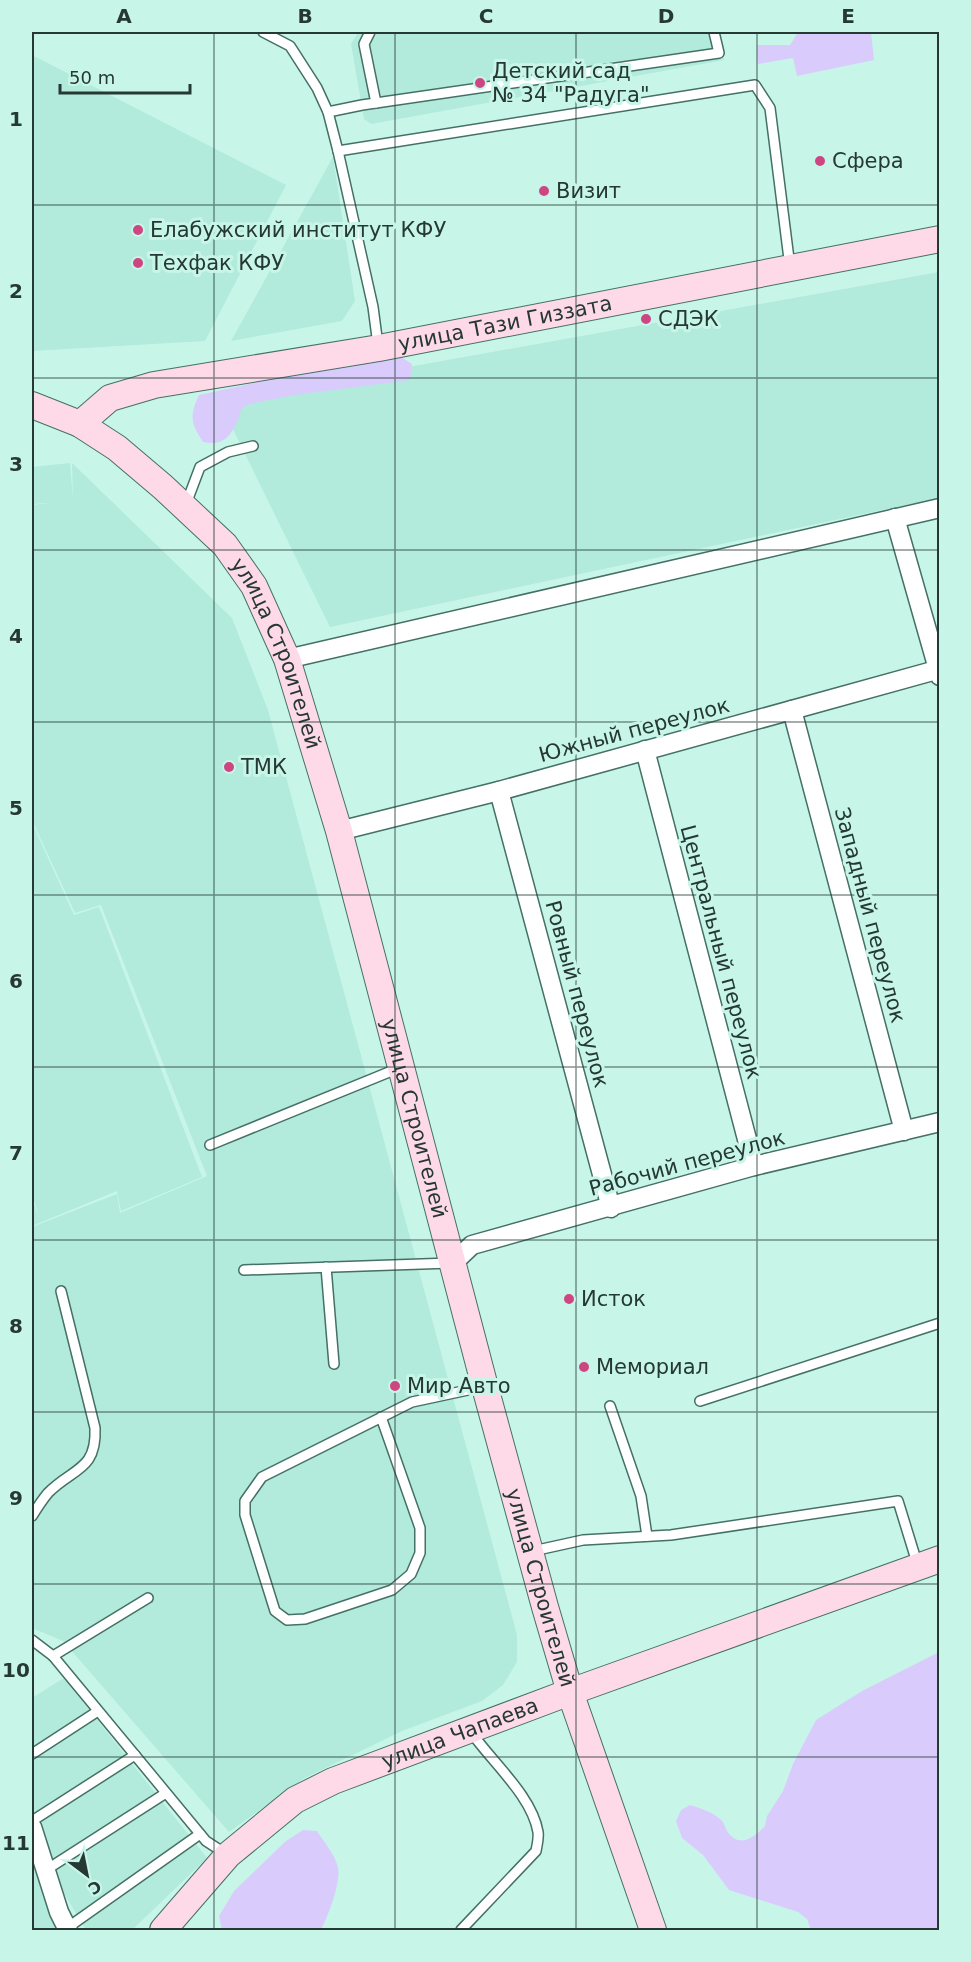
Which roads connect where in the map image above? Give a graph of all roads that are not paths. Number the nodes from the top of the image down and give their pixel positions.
1 (263, 32) edge
2 (370, 32) edge
3 (714, 32) edge
4 (376, 103) junction
5 (328, 112) junction
6 (338, 151) junction
7 (939, 238) edge
8 (790, 267) junction
9 (379, 348) junction
10 (32, 405) edge
11 (80, 424) junction
12 (253, 446) dead end
13 (184, 507) junction
14 (939, 508) edge
15 (895, 518) junction
16 (287, 659) junction
17 (939, 672) edge
18 (792, 710) junction
19 (645, 750) junction
20 (499, 791) junction
21 (339, 831) junction
22 (402, 1067) junction
23 (939, 1122) edge
24 (904, 1131) junction
25 (210, 1145) dead end
26 (754, 1166) junction
27 (611, 1208) junction
28 (454, 1262) junction
29 (326, 1267) junction
30 (244, 1270) dead end
31 (62, 1291) dead end
32 (939, 1323) edge
33 (334, 1364) dead end
34 (485, 1387) junction
35 (700, 1401) dead end
36 (610, 1406) dead end
37 (381, 1418) junction
38 (32, 1516) edge
39 (647, 1536) junction
40 (531, 1552) junction
41 (929, 1563) edge
42 (148, 1598) dead end
43 (32, 1640) edge
44 (53, 1656) junction
45 (570, 1692) junction
46 (98, 1711) junction
47 (469, 1730) junction
48 (32, 1754) edge
49 (135, 1755) junction
50 (166, 1793) junction
51 (32, 1821) edge
52 (32, 1827) edge
53 (200, 1834) junction
54 (228, 1855) junction
55 (46, 1870) junction
56 (68, 1929) edge
57 (164, 1930) edge
58 (461, 1930) edge
59 (653, 1930) edge

1 - 5 lane
2 - 4 lane
3 - 4 lane
4 - 5 lane
5 - 6 lane
6 - 8 lane
6 - 9 lane
7 - 8 street, улица Тази Гиззата
8 - 9 street, улица Тази Гиззата
9 - 11 street, улица Тази Гиззата
10 - 11 street, улица Строителей
11 - 13 street, улица Строителей
12 - 13 lane
13 - 16 street, улица Строителей
14 - 15 street
15 - 16 street
15 - 17 street
16 - 21 street, улица Строителей
17 - 18 street, Южный переулок
18 - 19 street, Южный переулок
18 - 24 street, Западный переулок
19 - 20 street, Южный переулок
19 - 26 street, Центральный переулок
20 - 21 street, Южный переулок
20 - 27 street, Ровный переулок
21 - 22 street, улица Строителей
22 - 25 lane
22 - 28 street, улица Строителей
23 - 24 street, Рабочий переулок
24 - 26 street, Рабочий переулок
26 - 27 street, Рабочий переулок
27 - 28 street, Рабочий переулок
28 - 29 lane
28 - 34 street, улица Строителей
29 - 30 lane
29 - 33 lane
31 - 38 lane
32 - 35 lane
34 - 37 lane
34 - 40 street, улица Строителей
36 - 39 lane
37 - 37 lane
39 - 40 lane
39 - 41 lane
40 - 45 street, улица Строителей
41 - 45 street, улица Чапаева
42 - 44 lane
43 - 44 lane
44 - 46 lane
45 - 47 street, улица Чапаева
45 - 59 street, улица Строителей
46 - 48 lane
46 - 49 lane
47 - 54 street, улица Чапаева
47 - 58 lane
49 - 50 lane
49 - 51 lane
50 - 53 lane
50 - 55 lane
52 - 55 street
53 - 54 lane
53 - 56 lane
54 - 57 street, улица Чапаева
55 - 56 street

